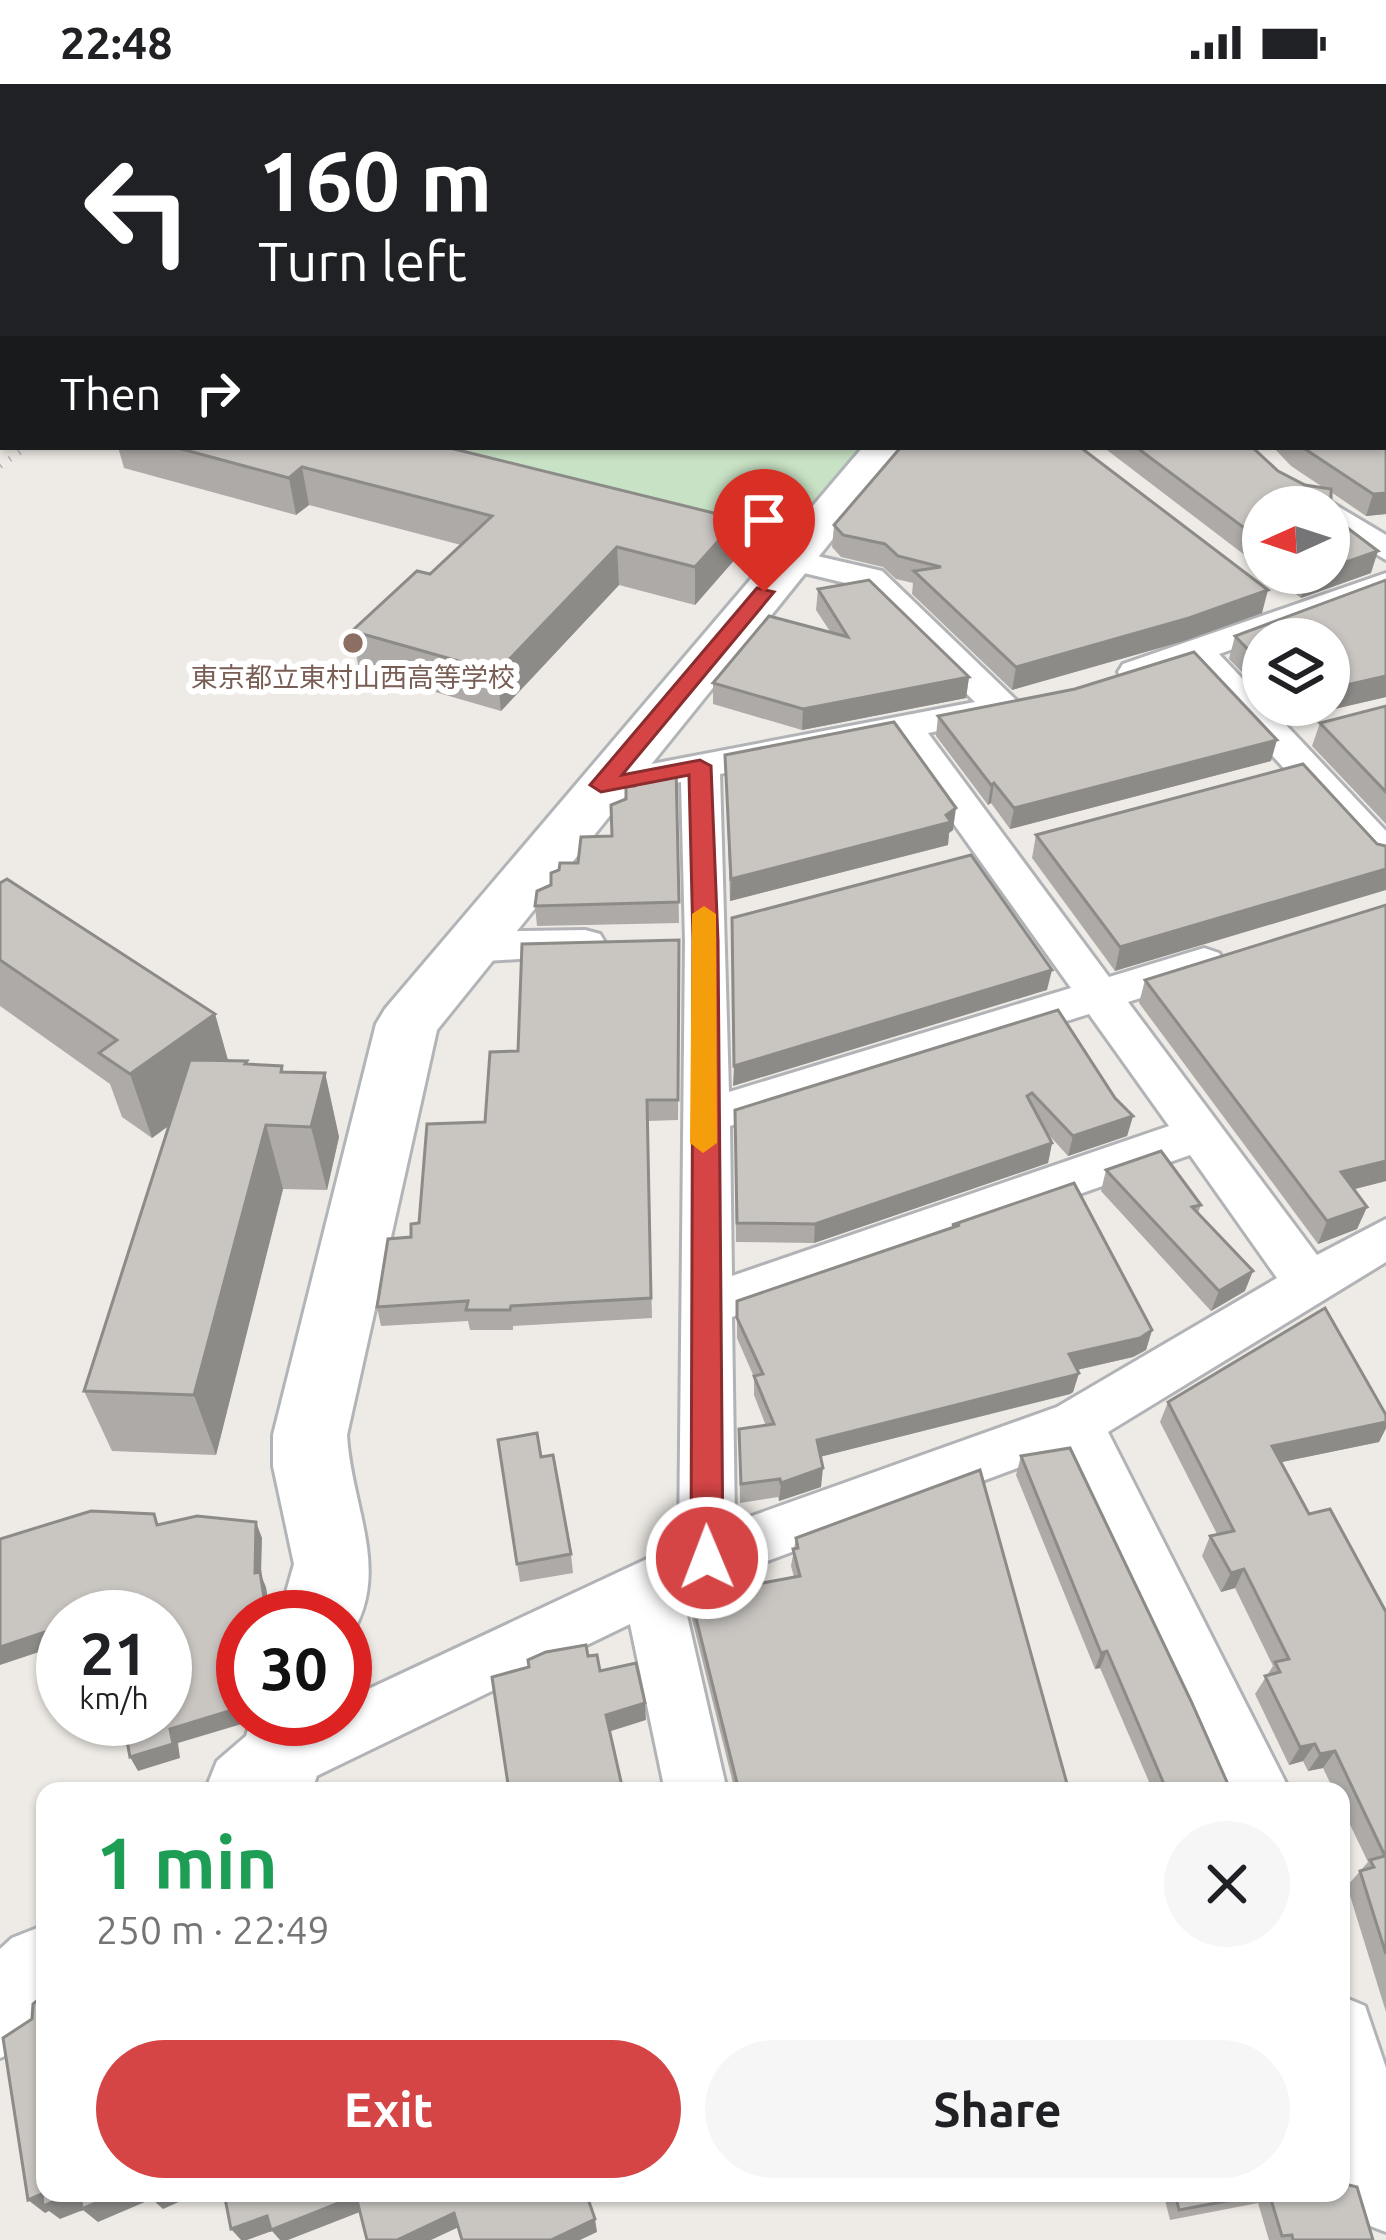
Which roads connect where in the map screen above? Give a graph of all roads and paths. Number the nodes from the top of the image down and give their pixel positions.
1 (883, 450) edge
2 (1350, 525) edge
3 (1386, 550) edge
4 (791, 560) junction
5 (1386, 583) edge
6 (1266, 594) edge
7 (1294, 615) junction
8 (1198, 653) junction
9 (1097, 684) edge
10 (904, 727) junction
11 (1322, 728) edge
12 (1291, 753) junction
13 (700, 766) junction
14 (1260, 779) edge
15 (601, 785) junction
16 (1037, 837) edge
17 (993, 849) junction
18 (1386, 855) edge
19 (949, 861) edge
20 (690, 933) junction
21 (470, 946) junction
22 (1254, 947) edge
23 (1099, 995) junction
24 (703, 1117) junction
25 (1200, 1132) junction
26 (1386, 1238) edge
27 (1309, 1283) junction
28 (704, 1306) junction
29 (1076, 1423) junction
30 (707, 1558) junction
31 (651, 1585) junction
32 (327, 1590) edge
33 (275, 1757) edge
34 (694, 1782) edge
35 (1255, 1782) edge
36 (36, 1979) edge
37 (0, 2011) edge
38 (1350, 2063) edge
39 (1386, 2196) edge

1 - 4 street
2 - 3 street
4 - 10 street
4 - 15 street
5 - 7 street
6 - 7 street
7 - 8 street
8 - 9 street
8 - 12 street
10 - 13 street
10 - 17 street
11 - 12 street
12 - 14 street
12 - 18 street
13 - 15 street
13 - 20 street
15 - 21 street
16 - 17 street
17 - 19 street
17 - 23 street
20 - 21 street
20 - 24 street
21 - 32 street
22 - 23 street
23 - 24 street
23 - 25 street
24 - 28 street
25 - 27 street
25 - 28 street
26 - 27 street
27 - 29 street
28 - 30 street
29 - 30 street
29 - 35 street
30 - 31 street
31 - 33 street
31 - 34 street
36 - 37 street
38 - 39 street

